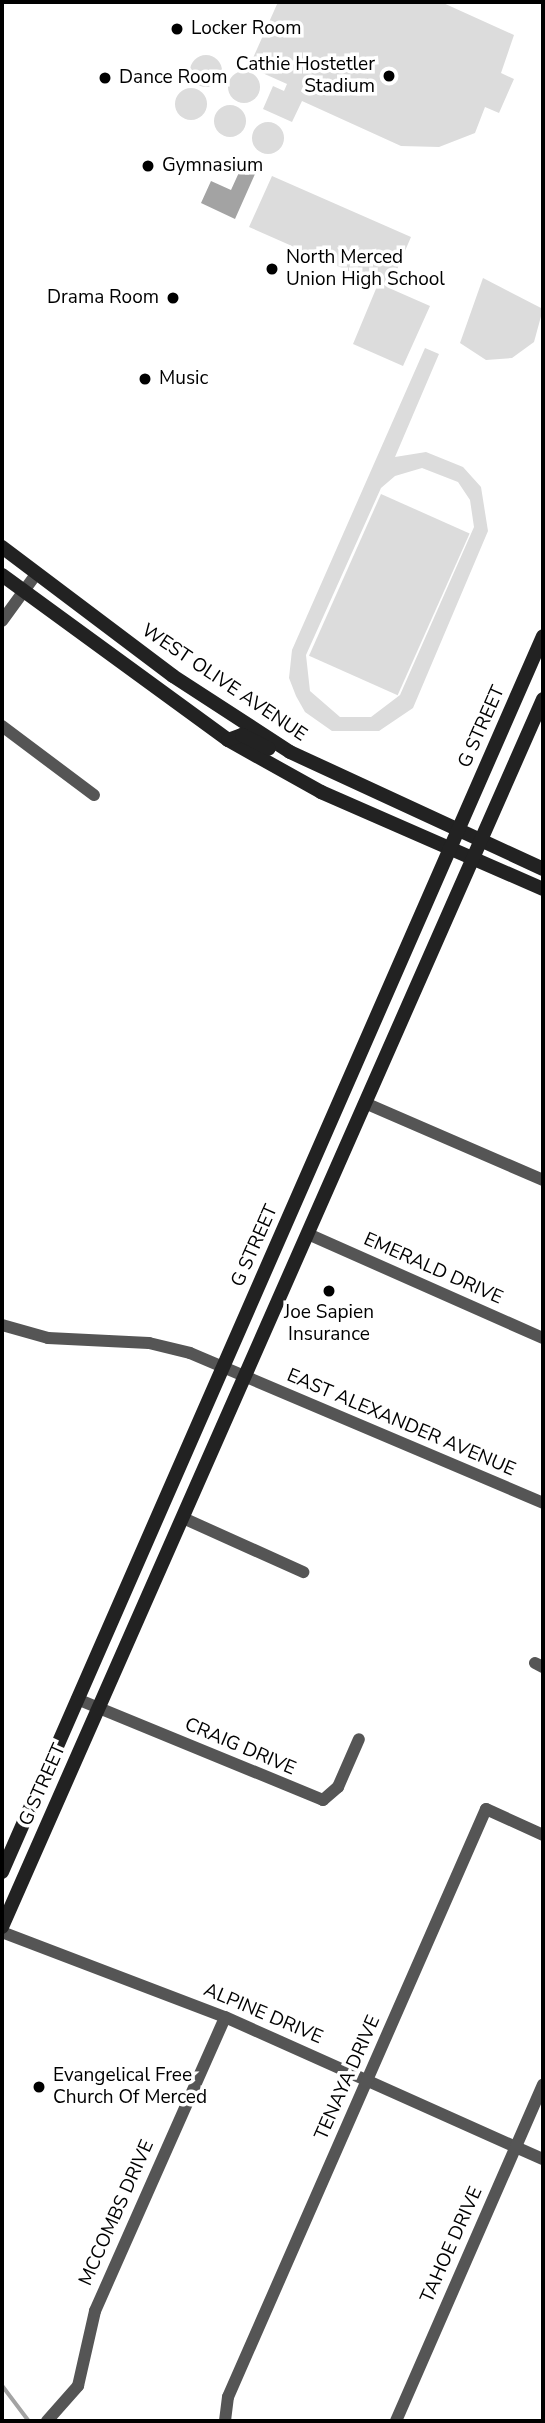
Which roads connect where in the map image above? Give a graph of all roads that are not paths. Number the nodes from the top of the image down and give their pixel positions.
1 (2, 547) edge
2 (37, 573) junction
3 (2, 575) edge
4 (23, 591) junction
5 (2, 621) edge
6 (543, 636) edge
7 (543, 699) edge
8 (2, 726) edge
9 (228, 740) junction
10 (290, 752) junction
11 (94, 795) dead end
12 (457, 831) junction
13 (481, 841) junction
14 (449, 849) junction
15 (473, 859) junction
16 (543, 869) edge
17 (543, 889) edge
18 (365, 1103) junction
19 (543, 1180) edge
20 (308, 1234) junction
21 (2, 1325) edge
22 (543, 1338) edge
23 (222, 1368) junction
24 (245, 1378) junction
25 (543, 1503) edge
26 (183, 1518) junction
27 (303, 1572) dead end
28 (77, 1699) junction
29 (99, 1708) junction
30 (359, 1739) dead end
31 (543, 1835) edge
32 (2, 1872) edge
33 (2, 1929) edge
34 (225, 2017) junction
35 (368, 2080) junction
36 (543, 2085) edge
37 (516, 2146) junction
38 (543, 2159) edge
39 (47, 2421) edge
40 (225, 2421) edge
41 (396, 2421) edge

1 - 2 main road, WEST OLIVE AVENUE
2 - 4 street
2 - 10 main road, WEST OLIVE AVENUE
3 - 4 main road, WEST OLIVE AVENUE
4 - 5 street
4 - 9 main road, WEST OLIVE AVENUE
6 - 12 main road, G STREET
7 - 13 main road, G STREET
8 - 11 street
9 - 10 main road
9 - 14 main road, WEST OLIVE AVENUE
10 - 12 main road, WEST OLIVE AVENUE
12 - 13 main road, WEST OLIVE AVENUE
12 - 14 main road, G STREET
13 - 15 main road, G STREET
13 - 16 main road, WEST OLIVE AVENUE
14 - 15 main road, WEST OLIVE AVENUE
14 - 23 main road, G STREET
15 - 17 main road, WEST OLIVE AVENUE
15 - 18 main road, G STREET
18 - 19 street
18 - 20 main road, G STREET
20 - 22 street, EMERALD DRIVE
20 - 24 main road, G STREET
21 - 23 street, EAST ALEXANDER AVENUE
23 - 24 street, EAST ALEXANDER AVENUE
23 - 28 main road, G STREET
24 - 25 street, EAST ALEXANDER AVENUE
24 - 26 main road, G STREET
26 - 27 street
26 - 29 main road, G STREET
28 - 29 street, CRAIG DRIVE
28 - 32 main road, G STREET
29 - 30 street, CRAIG DRIVE
29 - 33 main road, G STREET
31 - 35 street, TENAYA DRIVE
33 - 34 street, ALPINE DRIVE
34 - 35 street, ALPINE DRIVE
34 - 39 street, MCCOMBS DRIVE
35 - 37 street, ALPINE DRIVE
35 - 40 street, TENAYA DRIVE
36 - 37 street, TAHOE DRIVE
37 - 38 street, ALPINE DRIVE
37 - 41 street, TAHOE DRIVE

